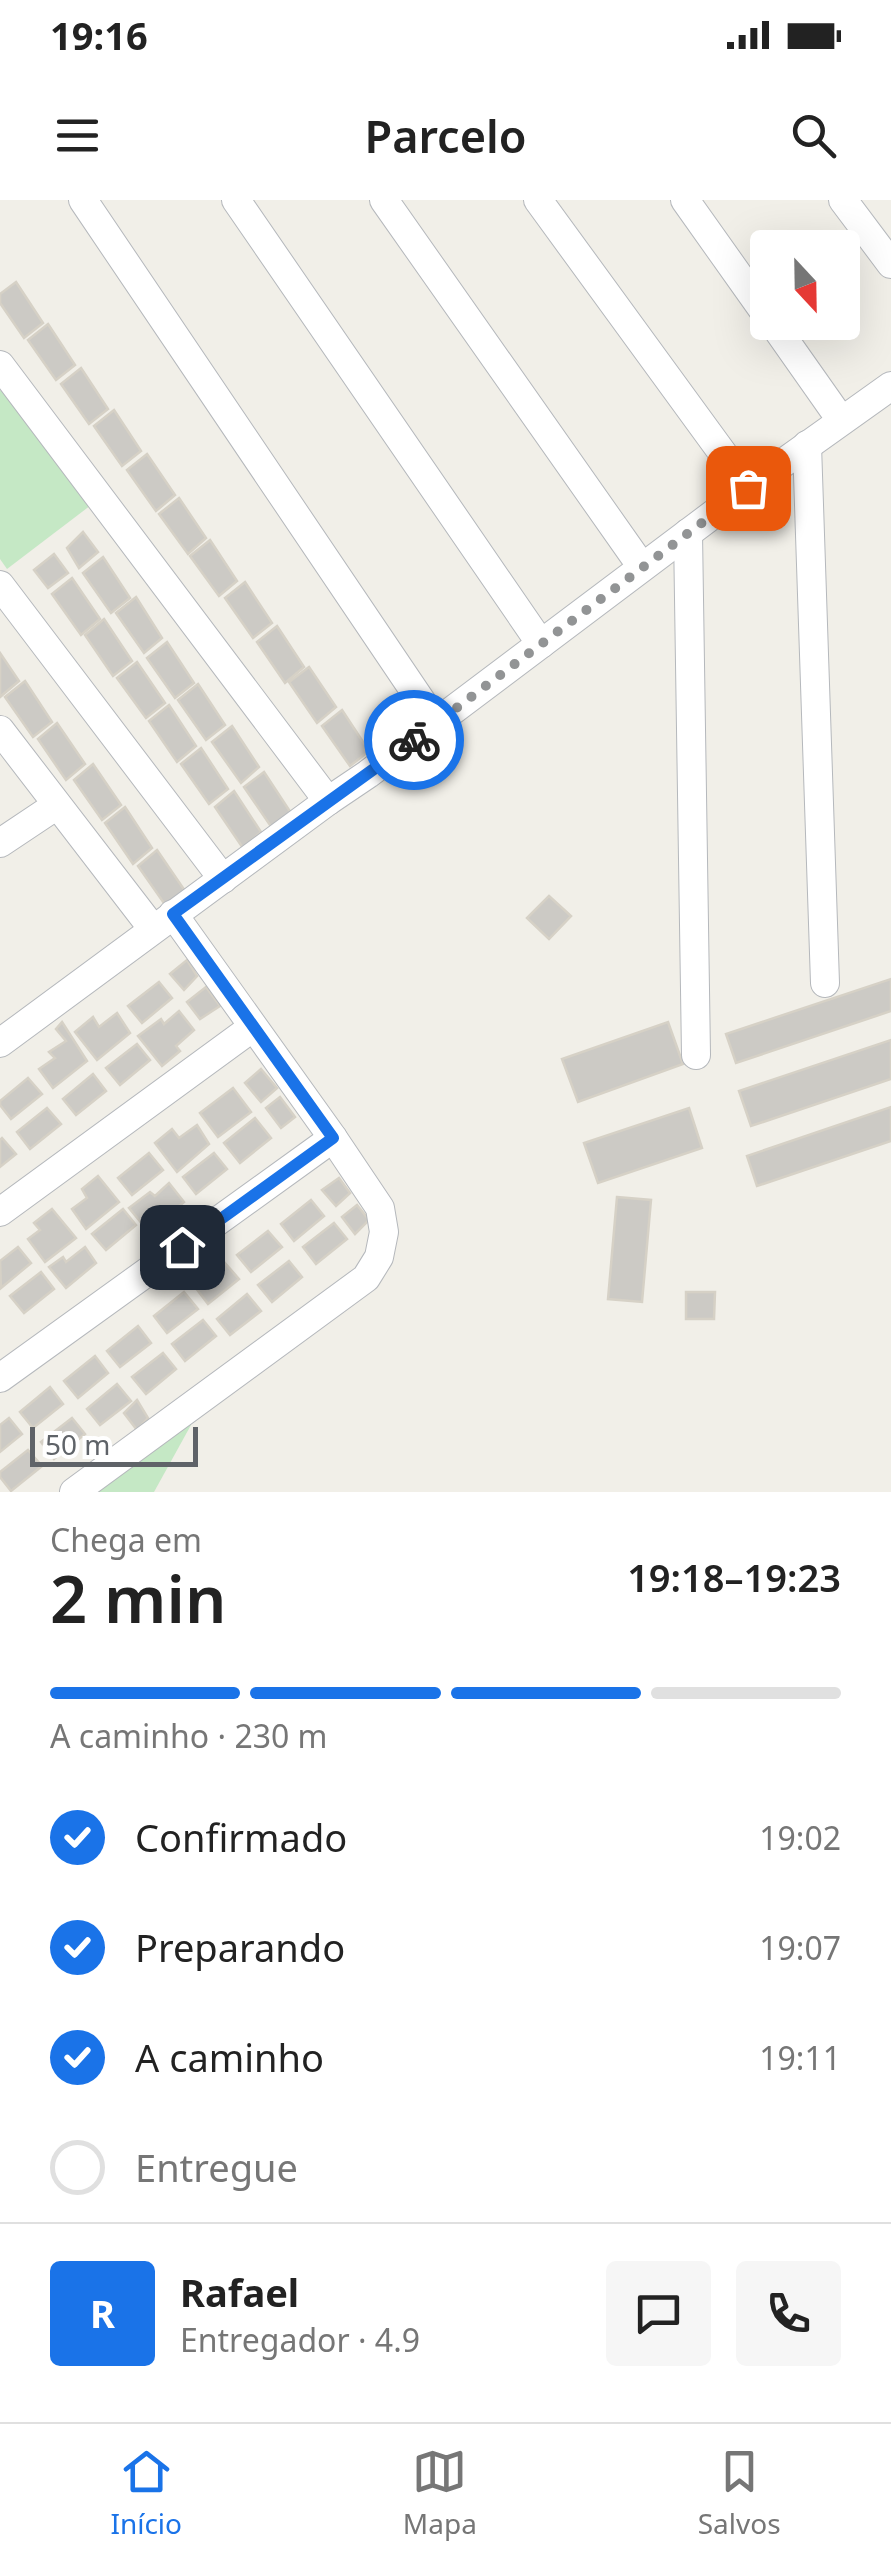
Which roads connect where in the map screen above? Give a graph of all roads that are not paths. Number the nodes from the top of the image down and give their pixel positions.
1 (83, 200) edge
2 (236, 200) edge
3 (384, 200) edge
4 (538, 200) edge
5 (685, 200) edge
6 (843, 200) edge
7 (891, 264) edge
8 (750, 292) edge
9 (784, 340) edge
10 (3, 376) edge
11 (891, 386) edge
12 (841, 420) junction
13 (807, 445) junction
14 (748, 488) junction
15 (688, 533) junction
16 (642, 567) junction
17 (0, 585) edge
18 (541, 644) junction
19 (436, 723) junction
20 (0, 730) edge
21 (328, 800) junction
22 (57, 804) junction
23 (0, 843) edge
24 (223, 879) junction
25 (163, 922) junction
26 (825, 983) dead end
27 (254, 1027) junction
28 (0, 1043) edge
29 (696, 1054) dead end
30 (333, 1138) junction
31 (0, 1212) edge
32 (0, 1378) edge
33 (74, 1492) edge

1 - 19 street
2 - 18 street
3 - 16 street
4 - 14 street
5 - 8 street
6 - 7 street
9 - 12 street
10 - 21 street
11 - 12 street
12 - 13 street
13 - 14 street
13 - 26 street
14 - 15 street
15 - 16 street
15 - 29 street
16 - 18 street
17 - 24 street
18 - 19 street
19 - 21 street
20 - 22 street
21 - 24 street
22 - 23 street
22 - 25 street
24 - 25 street
25 - 27 street
25 - 28 street
27 - 30 street
27 - 31 street
30 - 32 street
30 - 33 street

